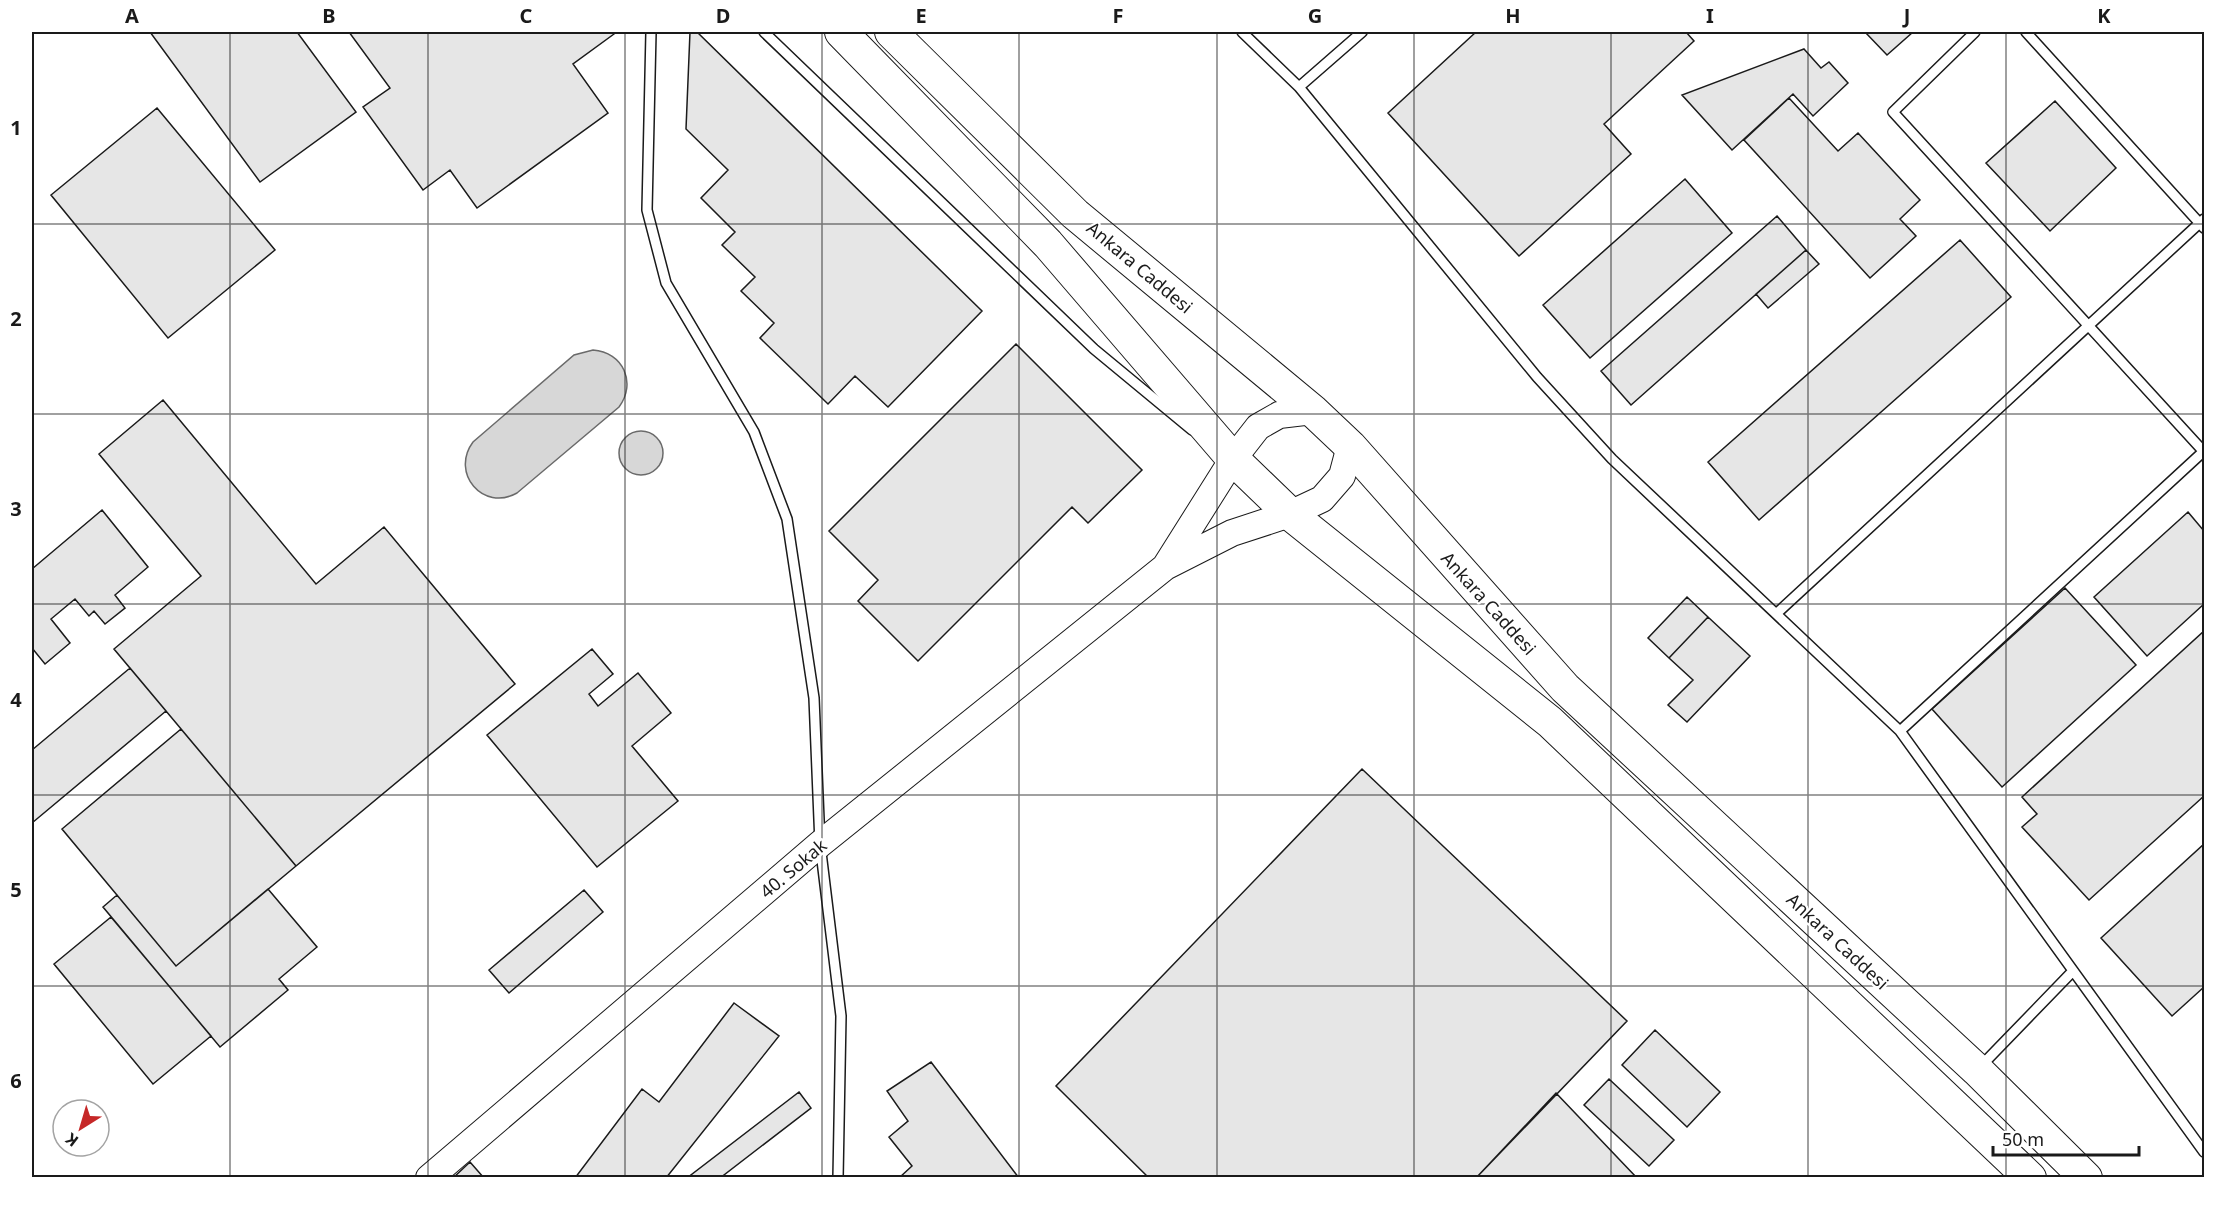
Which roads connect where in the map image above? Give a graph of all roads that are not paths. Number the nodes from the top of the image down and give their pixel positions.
1 (651, 32) edge
2 (764, 32) edge
3 (841, 32) edge
4 (891, 32) edge
5 (1242, 32) edge
6 (1362, 32) edge
7 (1975, 32) edge
8 (2026, 32) edge
9 (1299, 87) junction
10 (2203, 223) edge
11 (2088, 327) junction
12 (1313, 411) junction
13 (1350, 446) junction
14 (2204, 452) edge
15 (1233, 459) junction
16 (1290, 514) junction
17 (1166, 567) junction
18 (1776, 614) junction
19 (1900, 731) junction
20 (820, 844) junction
21 (2072, 972) junction
22 (1977, 1070) junction
23 (2205, 1152) edge
24 (429, 1178) edge
25 (838, 1178) edge
26 (2030, 1178) edge
27 (2086, 1178) edge

1 - 20 lane
2 - 15 lane
3 - 15 highway
4 - 12 highway, Ankara Caddesi
5 - 9 lane
6 - 9 lane
7 - 11 lane
8 - 10 lane
9 - 18 lane
10 - 11 lane
11 - 14 lane
11 - 18 lane
12 - 13 highway, Ankara Caddesi
12 - 15 street
13 - 16 street
13 - 22 highway, Ankara Caddesi
14 - 19 lane
15 - 16 highway
15 - 17 street
16 - 17 street
16 - 26 highway
17 - 20 street, 40. Sokak
18 - 19 lane
19 - 21 lane
20 - 24 street, 40. Sokak
20 - 25 lane
21 - 22 lane
21 - 23 lane
22 - 27 highway, Ankara Caddesi

